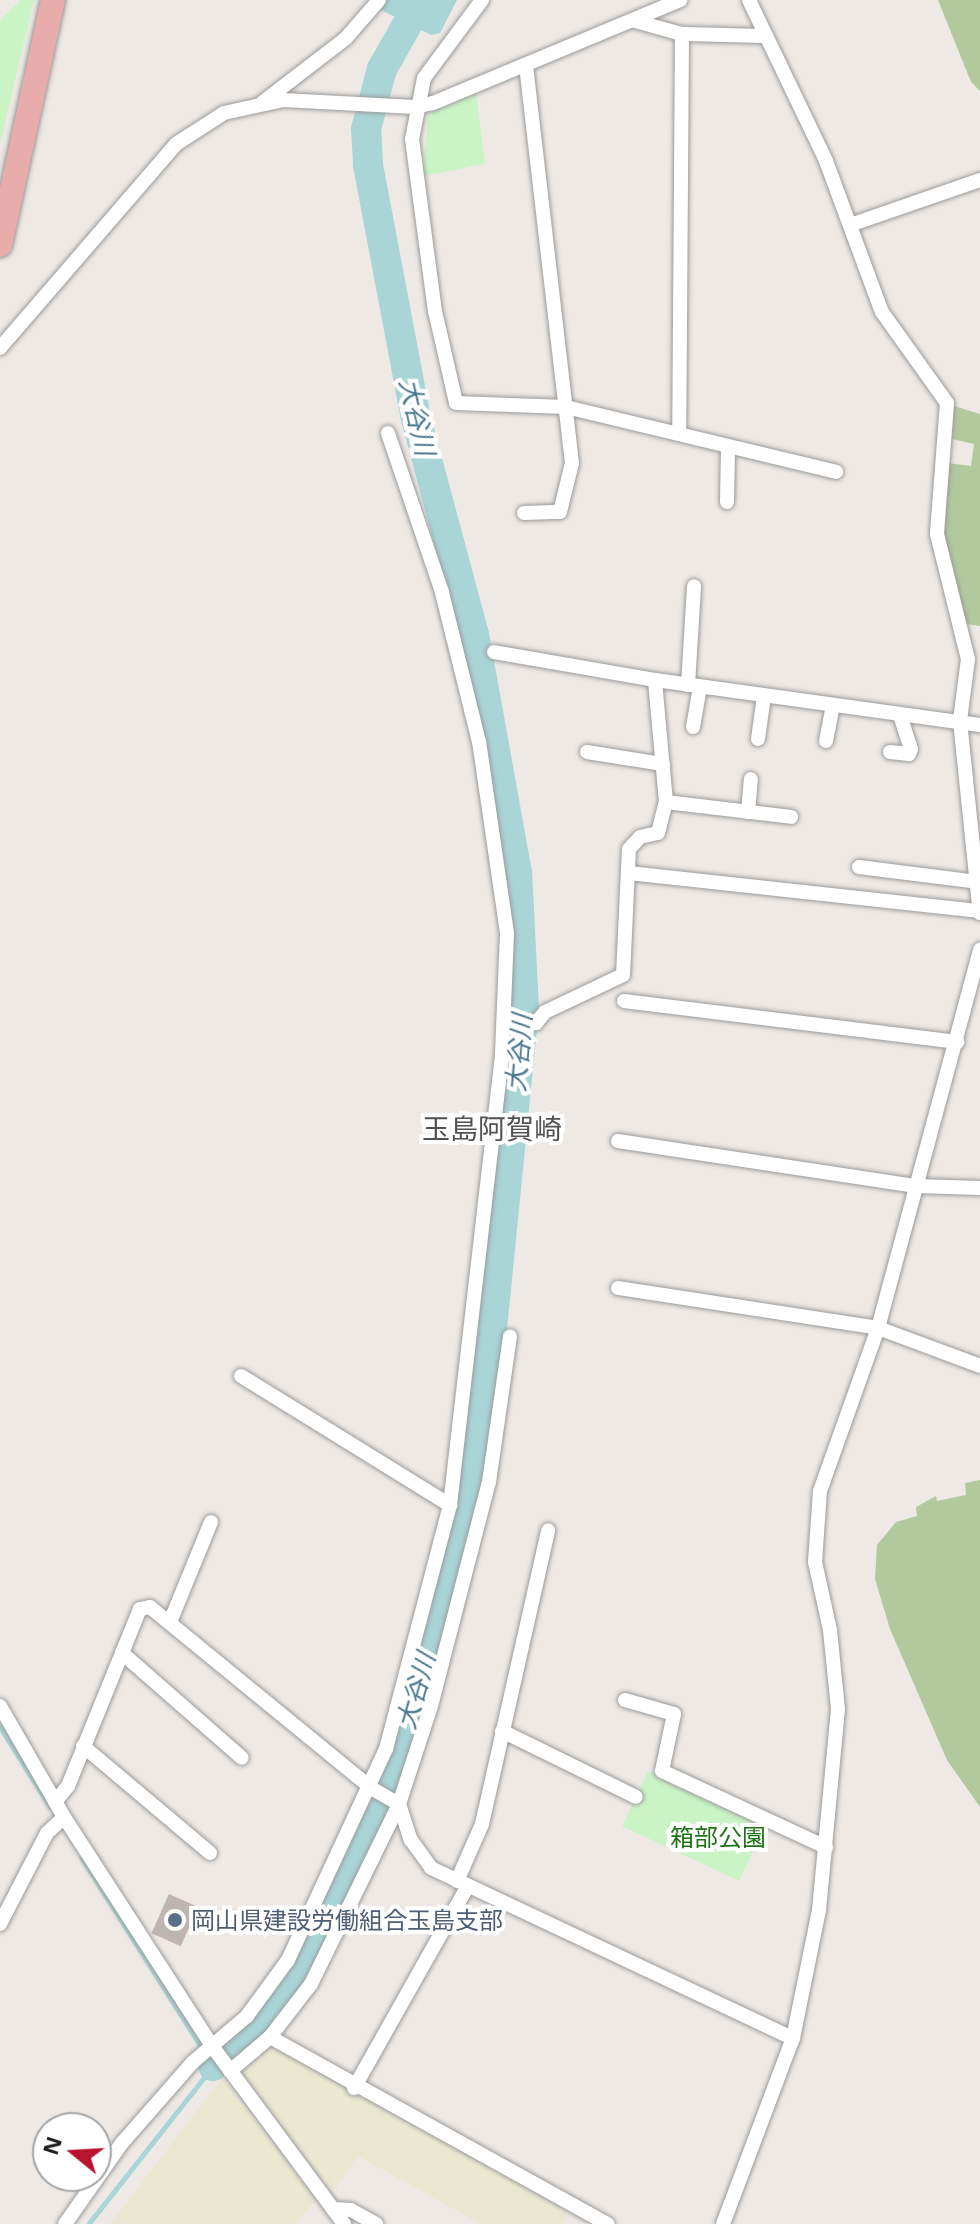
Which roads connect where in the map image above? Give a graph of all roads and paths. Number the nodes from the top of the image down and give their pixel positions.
1 (53, 0) edge
2 (379, 0) edge
3 (482, 0) edge
4 (680, 0) edge
5 (749, 0) edge
6 (635, 21) junction
7 (682, 34) junction
8 (766, 36) junction
9 (526, 67) junction
10 (263, 102) junction
11 (415, 107) junction
12 (980, 180) edge
13 (850, 225) junction
14 (0, 245) edge
15 (0, 348) edge
16 (566, 407) junction
17 (388, 433) dead end
18 (679, 434) junction
19 (728, 448) junction
20 (836, 472) dead end
21 (727, 502) dead end
22 (524, 513) dead end
23 (694, 586) dead end
24 (494, 652) dead end
25 (655, 680) junction
26 (694, 686) junction
27 (764, 696) junction
28 (833, 706) junction
29 (900, 716) junction
30 (960, 721) junction
31 (980, 725) edge
32 (693, 727) dead end
33 (758, 739) dead end
34 (826, 741) dead end
35 (587, 752) dead end
36 (890, 752) dead end
37 (663, 764) junction
38 (751, 779) dead end
39 (666, 802) junction
40 (748, 812) junction
41 (791, 817) dead end
42 (859, 867) dead end
43 (629, 873) junction
44 (977, 882) junction
45 (980, 912) edge
46 (980, 949) edge
47 (624, 1001) dead end
48 (504, 1021) junction
49 (957, 1042) junction
50 (618, 1141) dead end
51 (915, 1186) junction
52 (980, 1188) edge
53 (618, 1288) dead end
54 (878, 1328) junction
55 (510, 1337) dead end
56 (980, 1366) edge
57 (241, 1376) dead end
58 (450, 1505) junction
59 (211, 1522) dead end
60 (548, 1530) dead end
61 (170, 1622) junction
62 (122, 1653) junction
63 (625, 1700) dead end
64 (0, 1706) edge
65 (502, 1731) junction
66 (83, 1746) junction
67 (242, 1758) dead end
68 (371, 1788) junction
69 (636, 1797) dead end
70 (55, 1802) junction
71 (399, 1804) junction
72 (58, 1821) junction
73 (826, 1847) junction
74 (210, 1853) dead end
75 (462, 1884) junction
76 (0, 1924) edge
77 (270, 2037) junction
78 (793, 2038) junction
79 (211, 2046) junction
80 (230, 2071) junction
81 (354, 2088) junction
82 (333, 2209) junction
83 (65, 2224) edge
84 (344, 2224) edge
85 (376, 2224) edge
86 (608, 2224) edge
87 (723, 2224) edge

1 - 14 highway
2 - 10 street
3 - 11 street
4 - 6 street
5 - 8 street
6 - 7 street
6 - 9 street
7 - 8 street
7 - 18 street
8 - 13 street
9 - 11 street
9 - 16 street
10 - 11 street
10 - 15 street
11 - 16 street
12 - 13 street
13 - 30 street
16 - 18 street
16 - 22 street
17 - 48 street
18 - 19 street
19 - 20 street
19 - 21 street
23 - 26 street
24 - 25 street
25 - 26 street
25 - 37 street
26 - 27 street
26 - 32 street
27 - 28 street
27 - 33 street
28 - 29 street
28 - 34 street
29 - 30 street
29 - 36 street
30 - 31 street
30 - 44 street
35 - 37 street
37 - 39 street
38 - 40 street
39 - 40 street
39 - 43 street
40 - 41 street
42 - 44 street
43 - 45 street
43 - 48 street
44 - 45 street
46 - 49 street
47 - 49 street
48 - 58 street
49 - 51 street
50 - 51 street
51 - 52 street
51 - 54 street
53 - 54 street
54 - 56 street
54 - 73 street
55 - 71 street
57 - 58 street
58 - 68 street
59 - 61 street
60 - 65 street
61 - 62 street
61 - 68 street
62 - 66 street
62 - 67 street
63 - 73 street
64 - 70 street
65 - 69 street
65 - 75 street
66 - 70 street
66 - 74 street
68 - 71 street
68 - 79 street
70 - 72 street
71 - 75 street
71 - 77 street
72 - 76 street
72 - 79 street
73 - 78 street
75 - 78 street
75 - 81 street
77 - 80 street
77 - 81 street
78 - 87 street
79 - 80 street
79 - 83 street
80 - 82 street
81 - 86 street
82 - 84 street
82 - 85 street

